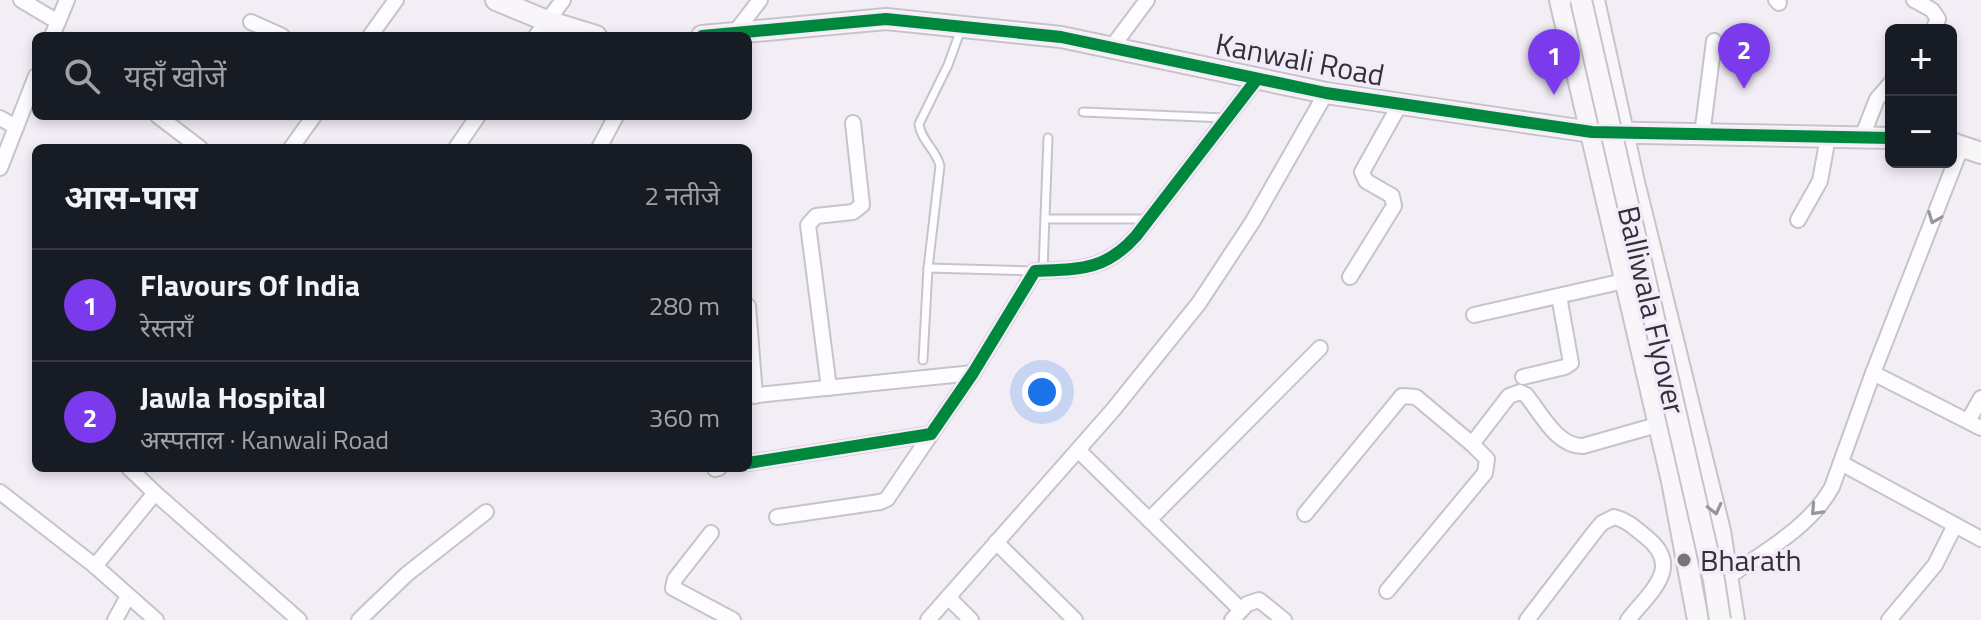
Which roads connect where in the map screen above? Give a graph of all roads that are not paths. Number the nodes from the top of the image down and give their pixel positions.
1 (21, 0) edge
2 (67, 0) edge
3 (396, 0) edge
4 (496, 0) edge
5 (563, 0) edge
6 (760, 0) edge
7 (1147, 0) edge
8 (1560, 0) edge
9 (1573, 0) edge
10 (1581, 0) edge
11 (1594, 0) edge
12 (1914, 0) edge
13 (251, 22) dead end
14 (1936, 24) edge
15 (962, 27) junction
16 (542, 28) edge
17 (55, 29) edge
18 (273, 32) edge
19 (373, 32) edge
20 (569, 32) edge
21 (735, 32) edge
22 (752, 33) edge
23 (1714, 41) dead end
24 (1603, 42) junction
25 (1112, 47) junction
26 (1571, 49) junction
27 (1257, 79) junction
28 (32, 86) edge
29 (1885, 90) edge
30 (1326, 93) junction
31 (1400, 104) junction
32 (1083, 112) dead end
33 (0, 118) edge
34 (1227, 119) junction
35 (163, 120) edge
36 (311, 120) edge
37 (475, 120) edge
38 (614, 120) edge
39 (853, 123) dead end
40 (16, 127) junction
41 (1592, 132) junction
42 (1624, 134) junction
43 (1702, 135) junction
44 (1828, 137) junction
45 (1862, 137) junction
46 (1048, 138) dead end
47 (1885, 138) edge
48 (195, 144) edge
49 (294, 144) edge
50 (459, 144) edge
51 (601, 144) edge
52 (1965, 147) edge
53 (0, 168) edge
54 (1046, 219) junction
55 (1149, 219) junction
56 (1798, 220) dead end
57 (928, 268) junction
58 (1039, 271) junction
59 (1656, 271) junction
60 (1350, 277) dead end
61 (1624, 282) junction
62 (1559, 296) junction
63 (1474, 315) dead end
64 (1669, 325) junction
65 (1635, 332) junction
66 (1320, 348) dead end
67 (923, 360) dead end
68 (973, 373) junction
69 (1873, 373) junction
70 (1523, 377) dead end
71 (829, 388) junction
72 (752, 396) edge
73 (1981, 398) edge
74 (1657, 425) junction
75 (1975, 425) edge
76 (931, 434) junction
77 (1472, 444) junction
78 (1078, 450) junction
79 (752, 462) edge
80 (1841, 463) junction
81 (133, 472) edge
82 (0, 492) edge
83 (155, 493) junction
84 (486, 512) dead end
85 (1305, 514) dead end
86 (777, 517) dead end
87 (1149, 520) junction
88 (1955, 525) junction
89 (711, 533) dead end
90 (1981, 539) edge
91 (996, 542) junction
92 (95, 566) junction
93 (1728, 577) junction
94 (1387, 591) dead end
95 (128, 596) junction
96 (948, 597) junction
97 (1236, 615) edge
98 (115, 620) edge
99 (156, 620) edge
100 (299, 620) edge
101 (359, 620) edge
102 (733, 620) edge
103 (928, 620) edge
104 (971, 620) edge
105 (1075, 620) edge
106 (1284, 620) edge
107 (1527, 620) edge
108 (1628, 620) edge
109 (1698, 620) edge
110 (1708, 620) edge
111 (1720, 620) edge
112 (1734, 620) edge
113 (1889, 620) edge

1 - 17 street
2 - 17 street
3 - 19 street
4 - 16 street
5 - 16 street
6 - 21 street
7 - 25 street
8 - 26 street
9 - 110 street, Balliwala Flyover
10 - 111 street, Balliwala Flyover, bridge
11 - 24 street
12 - 14 street
13 - 18 street
15 - 22 street, Kanwali Road
15 - 25 street, Kanwali Road
15 - 57 lane
16 - 20 street
23 - 43 street
24 - 26 street
24 - 42 street
25 - 27 street, Kanwali Road
26 - 41 street
27 - 30 street, Kanwali Road
27 - 34 street
28 - 40 street
29 - 45 street
30 - 31 street, Kanwali Road
30 - 78 street
31 - 41 street, Kanwali Road
31 - 60 street
32 - 34 lane
33 - 40 street
34 - 55 street
35 - 48 street
36 - 49 street
37 - 50 street
38 - 51 street
39 - 71 street
40 - 53 street
41 - 42 street, Kanwali Road
41 - 61 street
42 - 43 street, Kanwali Road
42 - 59 street
43 - 44 street, Kanwali Road
44 - 45 street, Kanwali Road
44 - 56 street
45 - 47 street, Kanwali Road
46 - 54 lane
52 -> 69 street
54 - 55 lane
54 - 58 lane
55 - 58 street
57 - 58 lane
57 - 67 lane
58 - 68 street
59 - 61 street
59 - 64 street
61 - 62 street
61 - 65 street
62 - 63 street
62 - 70 street
64 - 65 street
64 -> 93 street
65 - 74 street
66 - 87 street
68 - 71 street
68 - 76 street
69 - 75 street
69 - 80 street
71 - 72 street
73 - 75 street
74 - 77 street
74 - 109 street
76 - 79 street
76 - 86 street
77 - 85 street
77 - 94 street
78 - 87 street
78 - 91 street
80 - 88 street
80 -> 93 street
81 - 83 street
82 - 92 street
83 - 92 street
83 - 100 street
84 - 101 street
87 - 97 street
88 - 90 street
88 - 113 street
89 - 102 street
91 - 96 street
91 - 105 street
92 - 95 street
93 - 112 street
95 - 98 street
95 - 99 street
96 - 103 street
96 - 104 street
97 - 106 street
107 - 108 street

